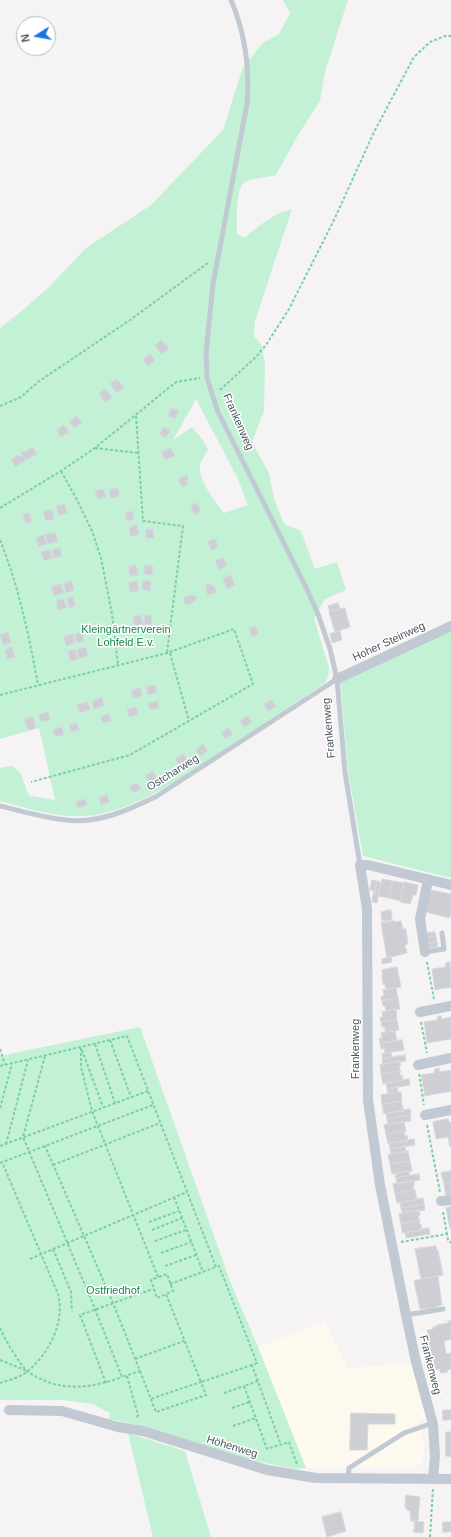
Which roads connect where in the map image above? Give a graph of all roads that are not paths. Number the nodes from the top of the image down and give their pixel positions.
1 (231, 0) edge
2 (451, 626) edge
3 (337, 679) junction
4 (0, 806) edge
5 (360, 865) junction
6 (428, 880) junction
7 (451, 885) edge
8 (442, 933) dead end
9 (425, 952) joint
10 (451, 1006) edge
11 (420, 1012) road end
12 (451, 1058) edge
13 (418, 1065) road end
14 (451, 1110) edge
15 (426, 1114) road end
16 (443, 1309) dead end
17 (406, 1315) junction
18 (10, 1410) dead end
19 (433, 1423) junction
20 (348, 1478) junction
21 (433, 1479) junction
22 (451, 1479) edge

1 - 3 lane, Frankenweg
2 - 3 street, Hoher Steinweg
3 - 4 lane, Ostcharweg
3 - 5 lane, Frankenweg
5 - 6 street
5 - 17 street, Frankenweg
6 - 7 street
6 - 9 street
8 - 9 lane
10 - 11 street
12 - 13 street
14 - 15 street
16 - 17 lane
17 - 19 street, Frankenweg
18 - 20 street, Höhenweg
19 - 20 lane
19 - 21 street, Frankenweg
20 - 21 street, Höhenweg
21 - 22 street, Höhenweg

